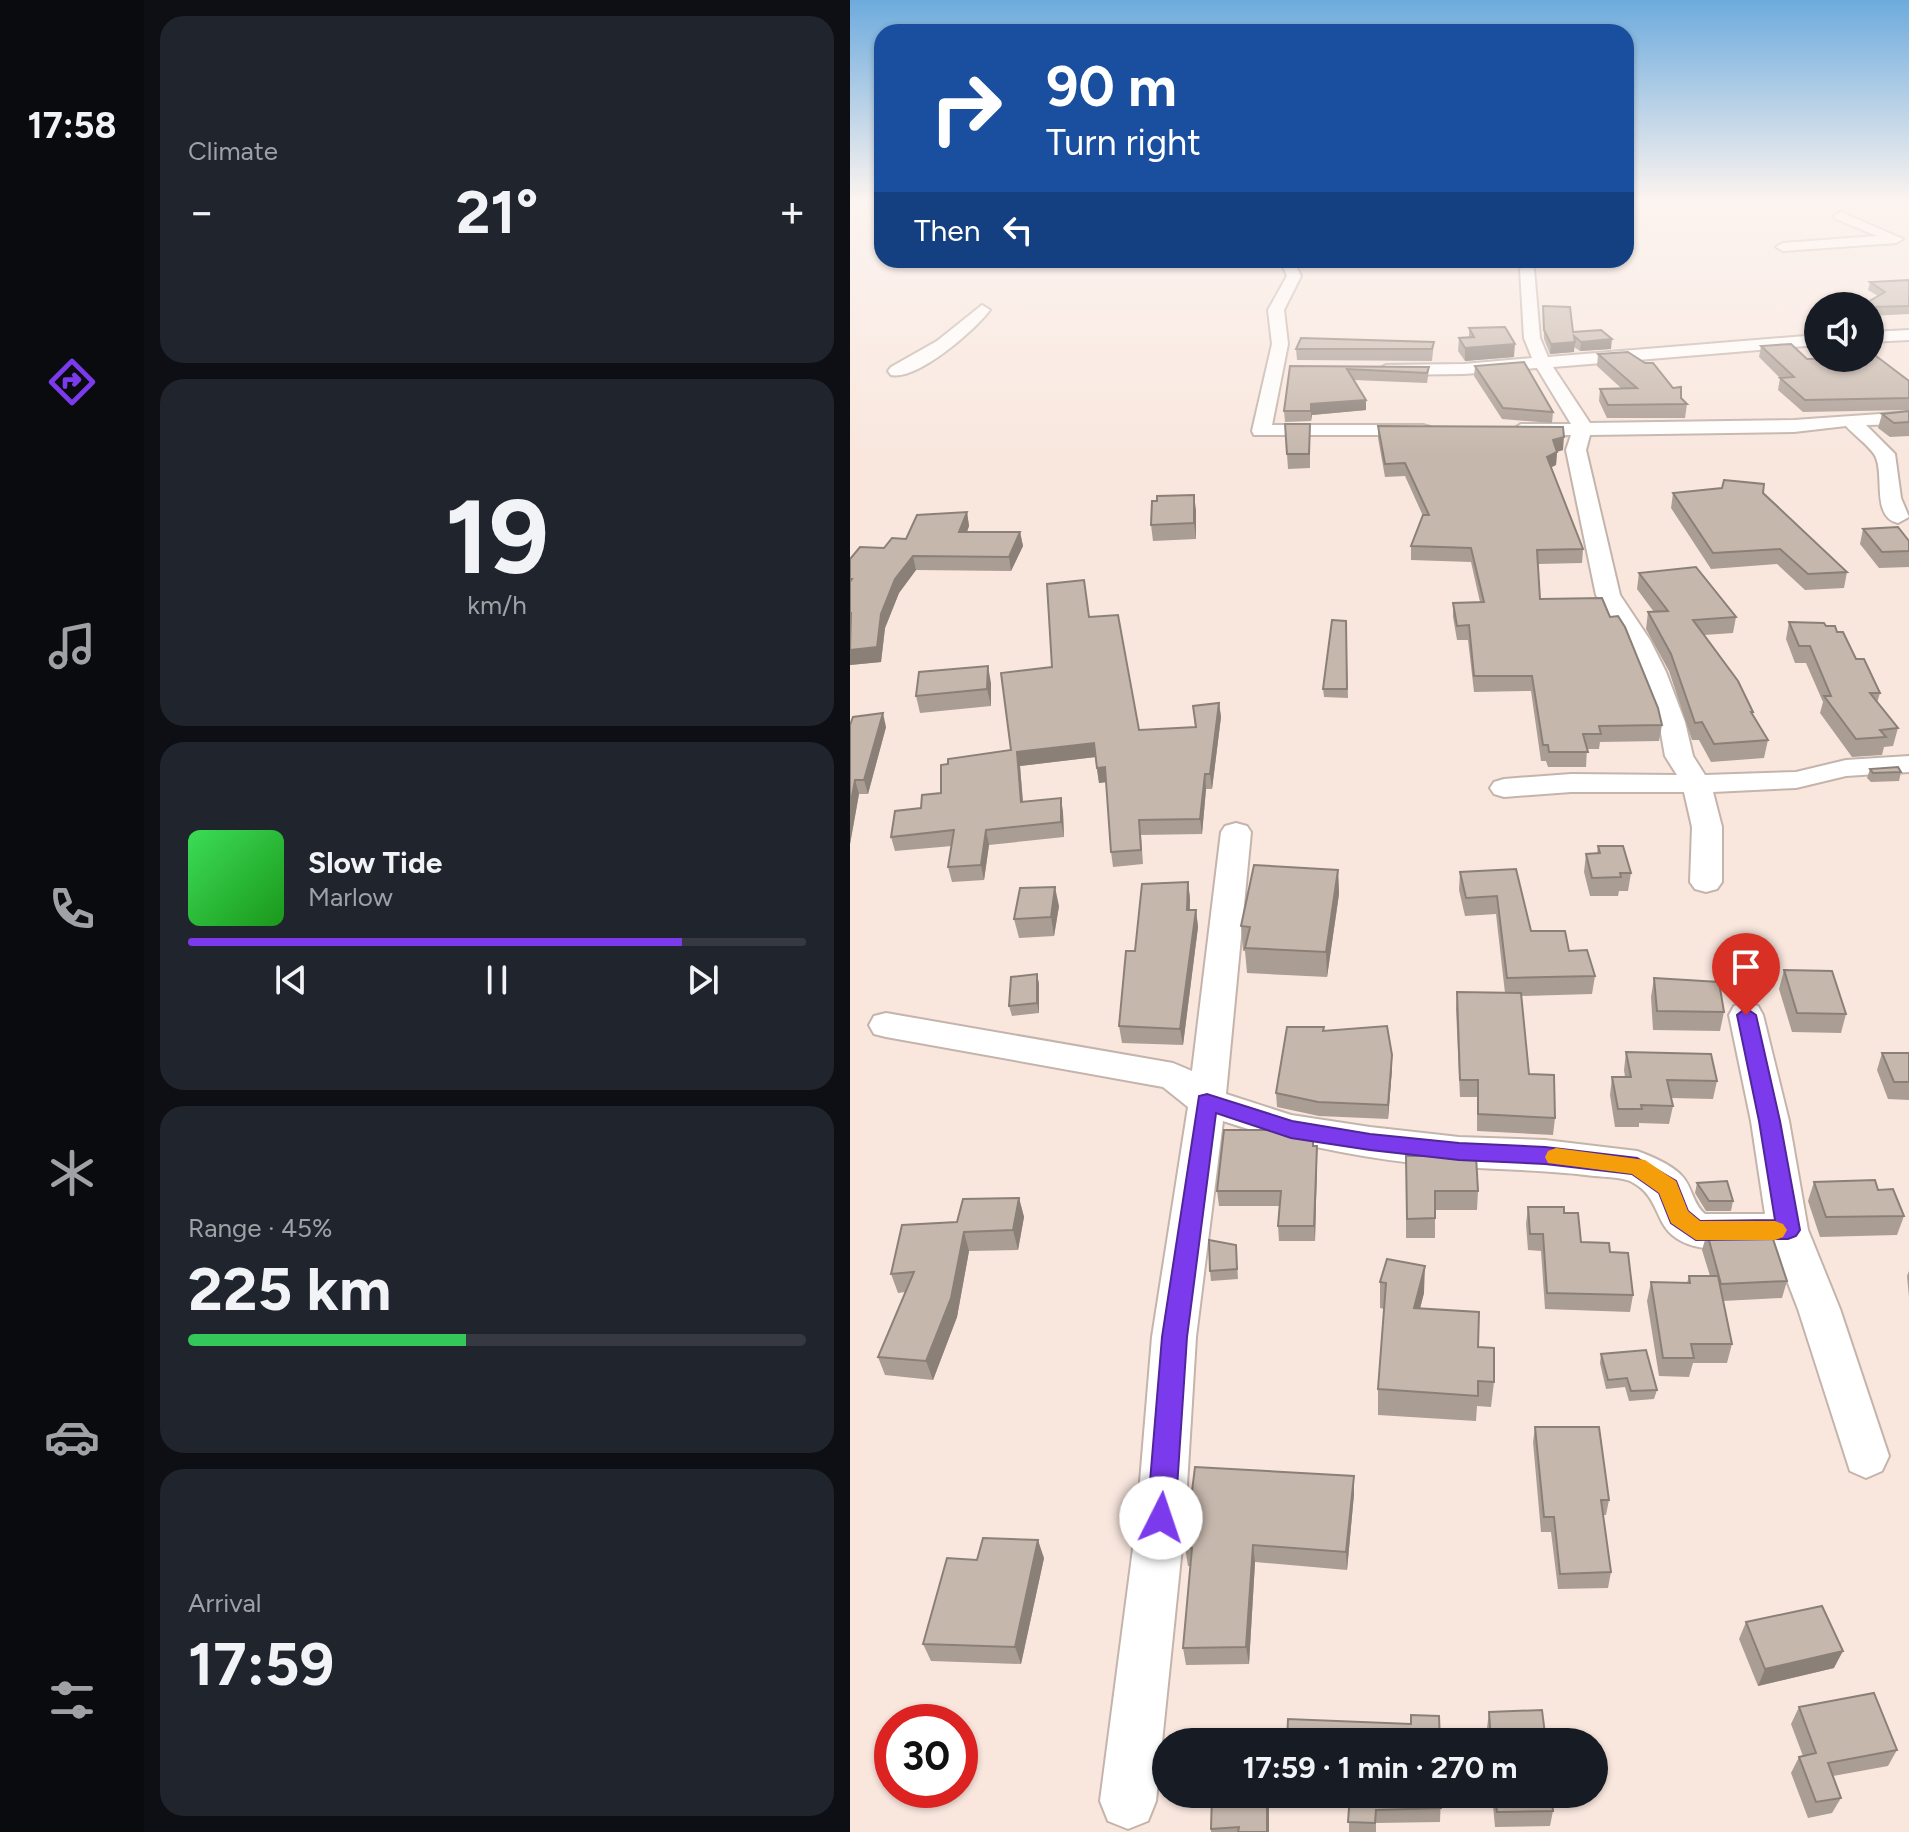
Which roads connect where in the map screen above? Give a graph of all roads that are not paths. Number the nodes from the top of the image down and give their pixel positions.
1 (1290, 283) edge
2 (1528, 283) edge
3 (982, 310) dead end
4 (1909, 335) edge
5 (1884, 336) edge
6 (1804, 341) edge
7 (1542, 363) junction
8 (1375, 370) edge
9 (897, 371) dead end
10 (1909, 418) edge
11 (1850, 420) junction
12 (1583, 427) junction
13 (1497, 428) edge
14 (1450, 430) edge
15 (1898, 517) dead end
16 (1909, 764) edge
17 (1697, 785) junction
18 (1504, 788) dead end
19 (1236, 832) dead end
20 (1706, 882) dead end
21 (1746, 1015) dead end
22 (886, 1025) dead end
23 (1207, 1102) junction
24 (1788, 1230) junction
25 (1866, 1456) dead end
26 (1128, 1801) dead end

1 - 14 street
2 - 7 street
3 - 9 street
4 - 5 street
6 - 7 street
7 - 8 street
7 - 12 street
10 - 11 street
11 - 12 street
11 - 15 street
12 - 13 street
12 - 17 street
16 - 17 street
17 - 18 street
17 - 20 street
19 - 23 street
21 - 24 street
22 - 23 street
23 - 24 street
23 - 26 street
24 - 25 street

